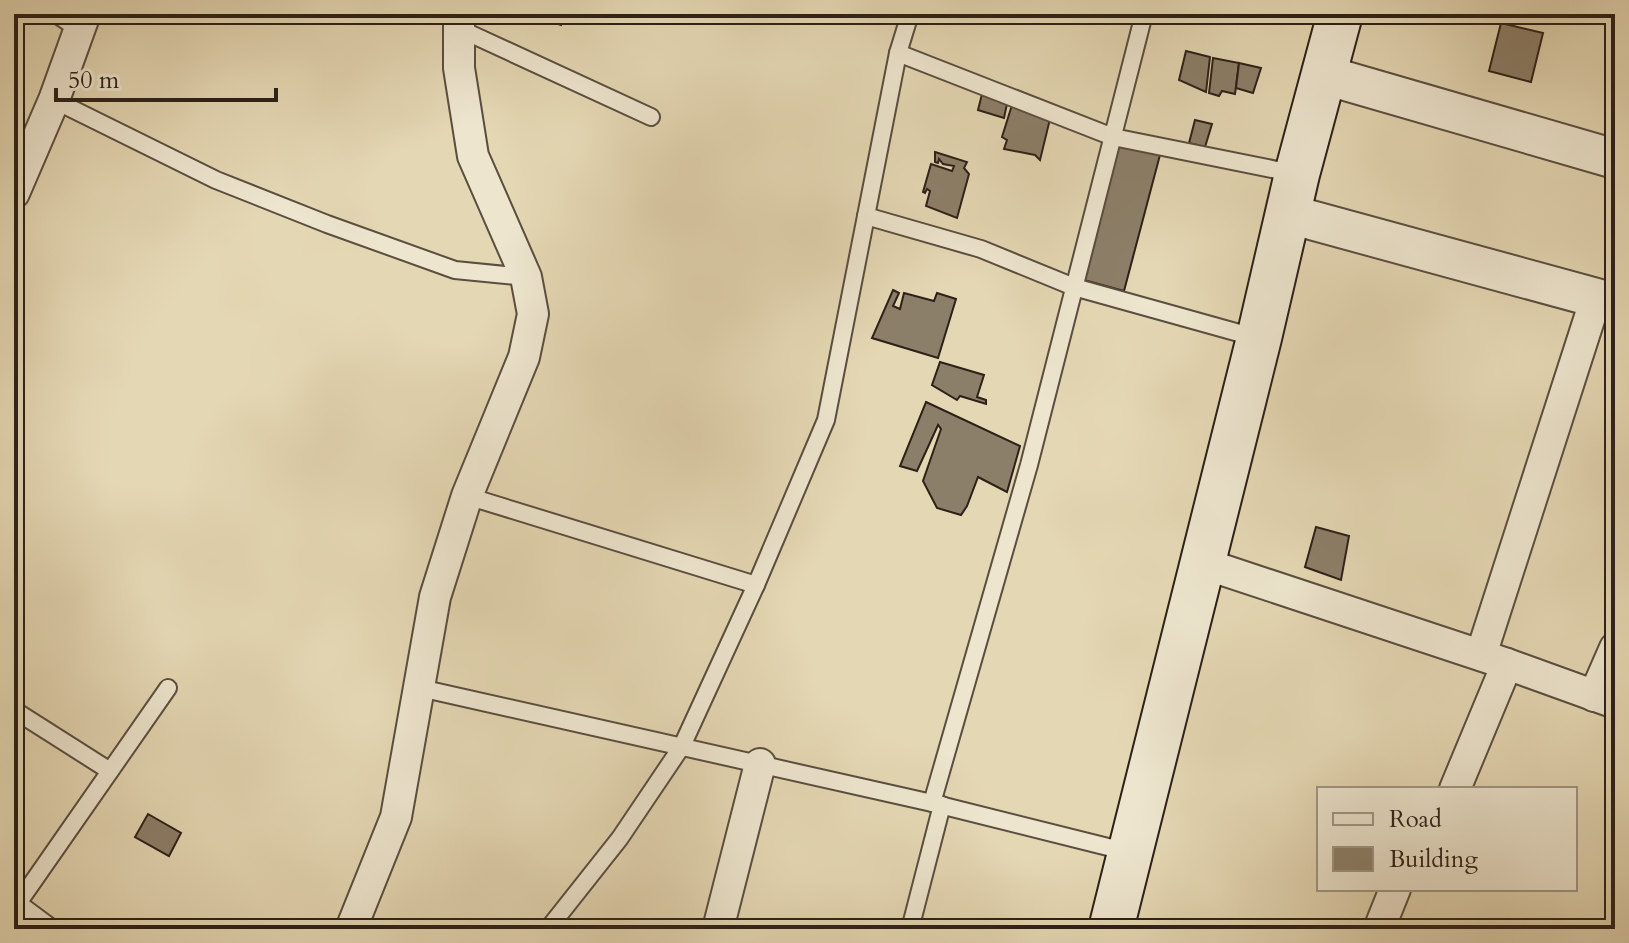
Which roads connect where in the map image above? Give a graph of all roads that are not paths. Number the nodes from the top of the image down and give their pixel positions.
1 (910, 14) edge
2 (1144, 14) edge
3 (1340, 14) edge
4 (73, 19) edge
5 (459, 21) edge
6 (898, 53) junction
7 (1325, 75) junction
8 (54, 100) junction
9 (651, 117) dead end
10 (1113, 137) junction
11 (1615, 159) edge
12 (14, 193) edge
13 (1293, 194) junction
14 (866, 216) junction
15 (526, 277) junction
16 (1074, 287) junction
17 (1606, 300) edge
18 (1259, 338) junction
19 (467, 496) junction
20 (1202, 563) junction
21 (756, 585) junction
22 (1615, 648) edge
23 (1494, 660) junction
24 (168, 688) dead end
25 (420, 688) junction
26 (1604, 700) edge
27 (14, 710) edge
28 (682, 746) junction
29 (760, 764) junction
30 (110, 771) junction
31 (1456, 787) edge
32 (937, 804) junction
33 (1130, 852) junction
34 (1394, 891) edge
35 (16, 906) edge
36 (53, 929) edge
37 (351, 929) edge
38 (548, 929) edge
39 (718, 929) edge
40 (910, 929) edge
41 (1111, 929) edge
42 (1379, 929) edge

1 - 6 lane
2 - 10 lane
3 - 7 main road
4 - 8 street
5 - 9 lane
5 - 15 street
6 - 10 lane
6 - 14 lane
7 - 11 street
7 - 13 main road
8 - 12 street
8 - 15 lane
10 - 13 lane
10 - 16 lane
13 - 17 street
13 - 18 main road
14 - 16 lane
14 - 21 lane
15 - 19 street
16 - 18 lane
16 - 32 lane
17 - 23 street
18 - 20 main road
19 - 21 lane
19 - 25 street
20 - 23 street
20 - 33 main road
21 - 28 lane
22 - 26 street
23 - 26 street
23 - 31 street
24 - 30 lane
25 - 28 lane
25 - 37 street
27 - 30 lane
28 - 29 lane
28 - 38 lane
29 - 32 lane
29 - 39 street
30 - 35 lane
32 - 33 lane
32 - 40 lane
33 - 41 main road
34 - 42 street
35 - 36 lane

